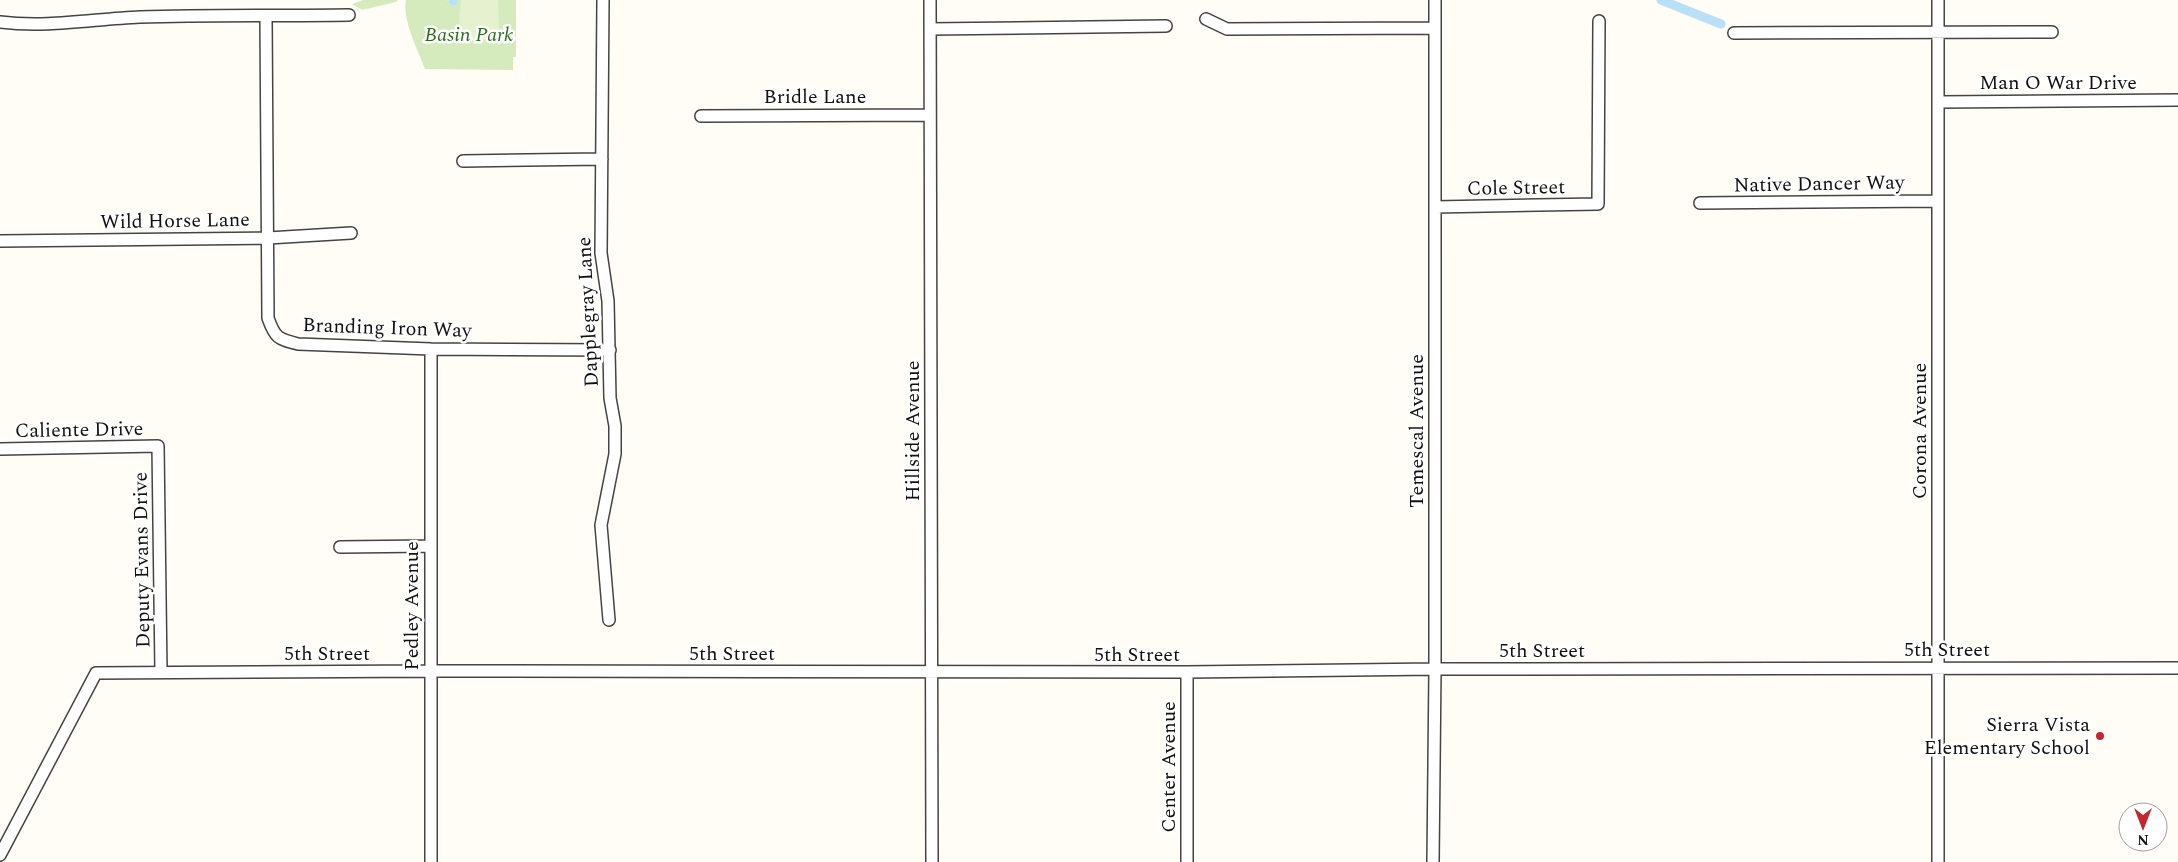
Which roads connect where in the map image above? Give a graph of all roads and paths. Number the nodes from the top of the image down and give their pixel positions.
1 (603, 0) edge
2 (930, 0) edge
3 (1434, 0) edge
4 (1938, 0) edge
5 (348, 15) dead end
6 (266, 16) junction
7 (1206, 20) dead end
8 (1599, 21) dead end
9 (0, 22) edge
10 (1166, 26) dead end
11 (1434, 28) junction
12 (930, 29) junction
13 (1938, 32) junction
14 (2052, 32) dead end
15 (1734, 33) dead end
16 (2178, 100) edge
17 (1939, 102) junction
18 (929, 115) junction
19 (701, 116) dead end
20 (602, 158) junction
21 (463, 161) dead end
22 (1938, 201) junction
23 (1700, 203) dead end
24 (1434, 207) junction
25 (351, 233) dead end
26 (268, 238) junction
27 (0, 241) edge
28 (431, 349) junction
29 (610, 350) junction
30 (158, 446) joint
31 (0, 449) edge
32 (430, 546) junction
33 (340, 547) dead end
34 (609, 620) dead end
35 (1937, 668) junction
36 (2178, 668) edge
37 (1435, 670) junction
38 (430, 671) junction
39 (160, 672) junction
40 (1187, 672) junction
41 (931, 673) junction
42 (0, 854) edge
43 (431, 862) edge
44 (932, 862) edge
45 (1187, 862) edge
46 (1433, 862) edge
47 (1938, 862) edge

1 - 20 street, Dapplegray Lane
2 - 12 street, Hillside Avenue
3 - 11 street, Temescal Avenue
4 - 13 street, Corona Avenue
5 - 6 street
6 - 9 street
6 - 26 street, Branding Iron Way
7 - 11 street
8 - 24 street, Cole Street
10 - 12 street
11 - 24 street, Temescal Avenue
12 - 18 street, Hillside Avenue
13 - 14 street
13 - 15 street
13 - 17 street, Corona Avenue
16 - 17 street, Man O War Drive
17 - 22 street, Corona Avenue
18 - 19 street, Bridle Lane
18 - 41 street, Hillside Avenue
20 - 21 street
20 - 29 street, Dapplegray Lane
22 - 23 street, Native Dancer Way
22 - 35 street, Corona Avenue
24 - 37 street, Temescal Avenue
25 - 26 street, Wild Horse Lane
26 - 27 street, Wild Horse Lane
26 - 28 street, Branding Iron Way
28 - 29 street, Branding Iron Way
28 - 32 street, Pedley Avenue
29 - 34 street, Dapplegray Lane
30 - 31 street, Caliente Drive
30 - 39 street, Deputy Evans Drive
32 - 33 street
32 - 38 street, Pedley Avenue
35 - 36 street, 5th Street
35 - 37 street, 5th Street
35 - 47 street, Corona Avenue
37 - 40 street, 5th Street
37 - 46 street, Temescal Avenue
38 - 39 street, 5th Street
38 - 41 street, 5th Street
38 - 43 street, Pedley Avenue
39 - 42 street, 5th Street
40 - 41 street, 5th Street
40 - 45 street, Center Avenue
41 - 44 street, Hillside Avenue

